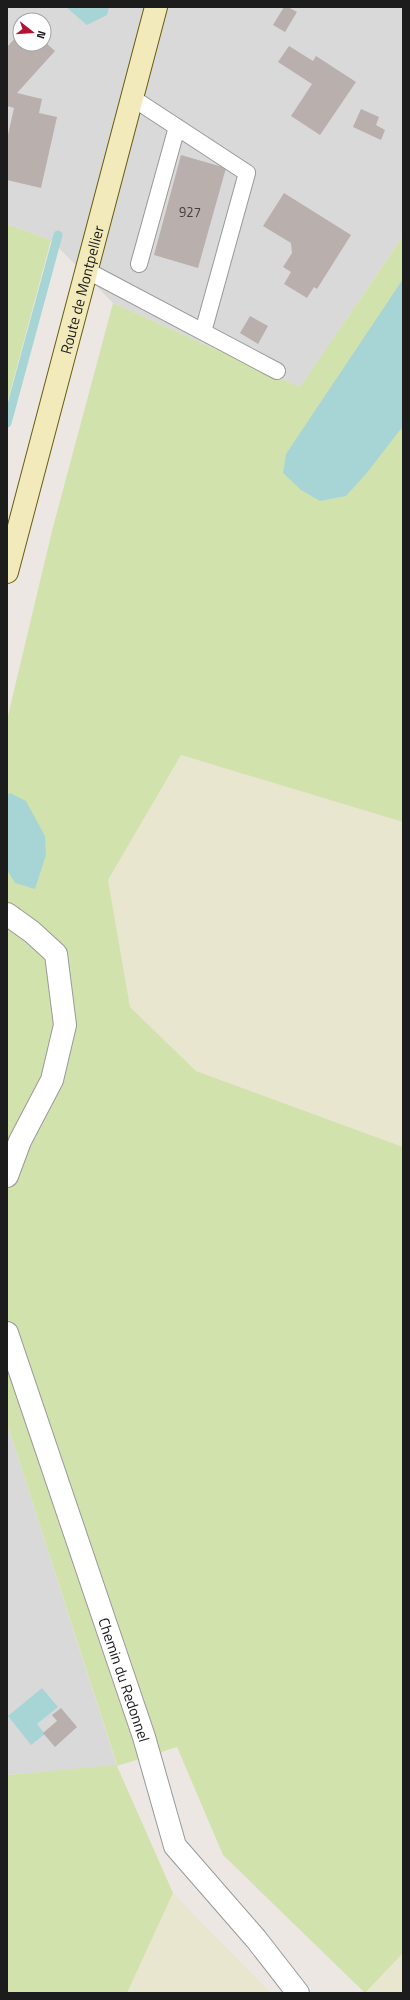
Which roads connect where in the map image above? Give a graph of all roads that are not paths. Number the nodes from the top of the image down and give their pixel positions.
1 (156, 7) edge
2 (131, 97) junction
3 (177, 127) junction
4 (139, 264) dead end
5 (86, 270) junction
6 (203, 332) junction
7 (277, 371) dead end
8 (7, 572) edge
9 (8, 915) edge
10 (7, 1176) edge
11 (7, 1333) edge
12 (298, 1993) edge

1 - 2 street, Route de Montpellier
2 - 3 lane
2 - 5 street, Route de Montpellier
3 - 4 lane
3 - 6 lane
5 - 6 lane
5 - 8 street, Route de Montpellier
6 - 7 lane
9 - 10 street
11 - 12 street, Chemin du Redonnel

